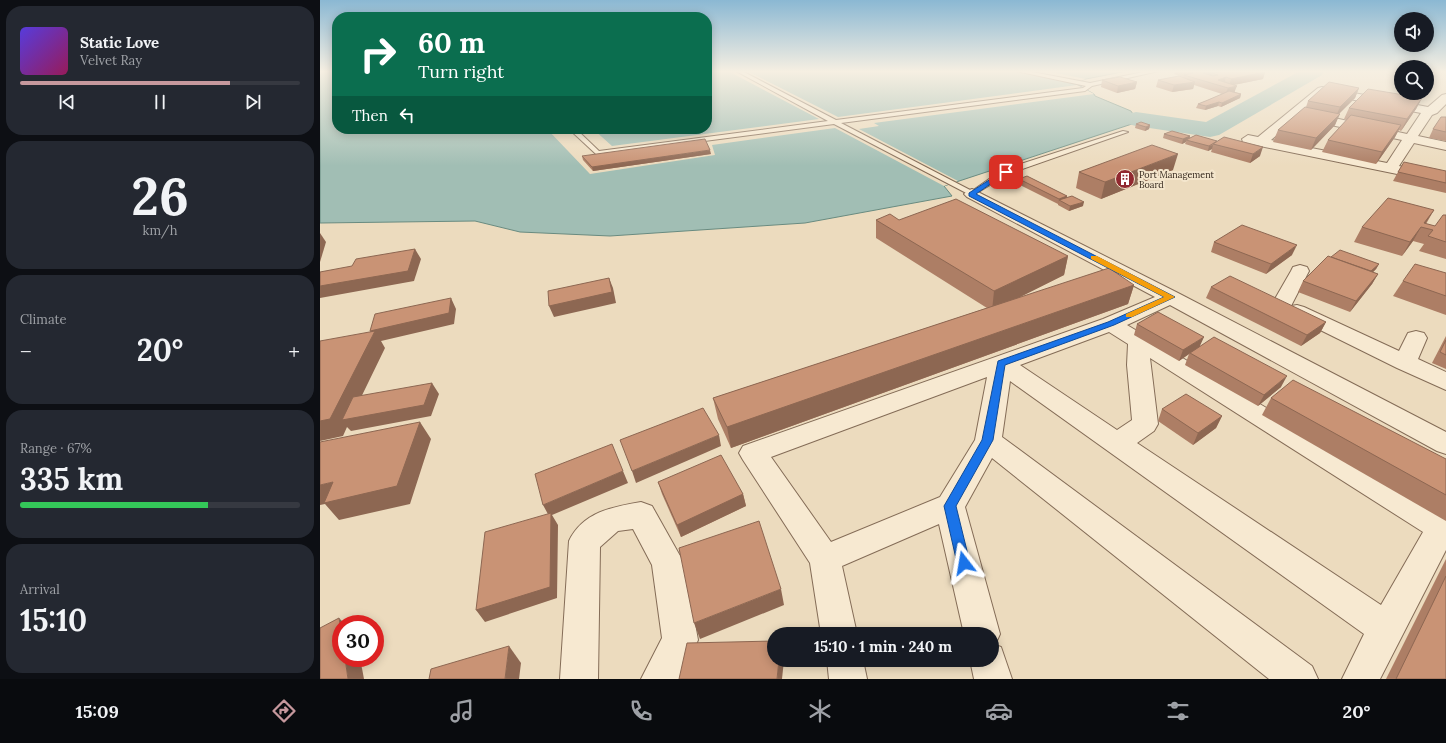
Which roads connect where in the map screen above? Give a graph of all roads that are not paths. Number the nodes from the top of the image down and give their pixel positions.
1 (798, 103) edge
2 (985, 103) edge
3 (1307, 103) edge
4 (1395, 103) edge
5 (1437, 110) edge
6 (1294, 113) junction
7 (836, 123) junction
8 (1125, 132) dead end
9 (577, 134) edge
10 (1410, 139) junction
11 (1446, 146) edge
12 (1390, 169) junction
13 (1446, 180) edge
14 (972, 194) junction
15 (1300, 271) dead end
16 (1171, 297) junction
17 (1111, 324) junction
18 (1416, 338) dead end
19 (1139, 341) junction
20 (1001, 363) junction
21 (1405, 363) junction
22 (1446, 382) edge
23 (988, 440) junction
24 (1116, 443) junction
25 (1446, 444) edge
26 (950, 506) junction
27 (825, 559) junction
28 (838, 627) edge
29 (980, 627) edge
30 (1386, 629) junction
31 (846, 667) edge
32 (990, 667) edge
33 (579, 679) edge
34 (660, 679) edge
35 (848, 679) edge
36 (993, 679) edge
37 (1299, 679) edge
38 (1362, 679) edge

1 - 7 lane
2 - 7 lane
3 - 6 street
4 - 5 street
5 - 10 street
6 - 10 street
6 - 12 street
7 - 9 lane
7 - 14 lane
8 - 14 lane
10 - 11 street
10 - 12 street
12 - 13 street
14 - 16 street
15 - 21 street
16 - 17 street
16 - 25 street
17 - 19 street
17 - 20 street
18 - 21 street
19 - 24 street
19 - 30 street
20 - 23 street
20 - 24 street
20 - 27 street
21 - 22 street
23 - 26 street
23 - 37 street
24 - 30 street
26 - 27 street
26 - 29 street
27 - 28 street
30 - 38 street
31 - 35 street
32 - 36 street
33 - 34 street

